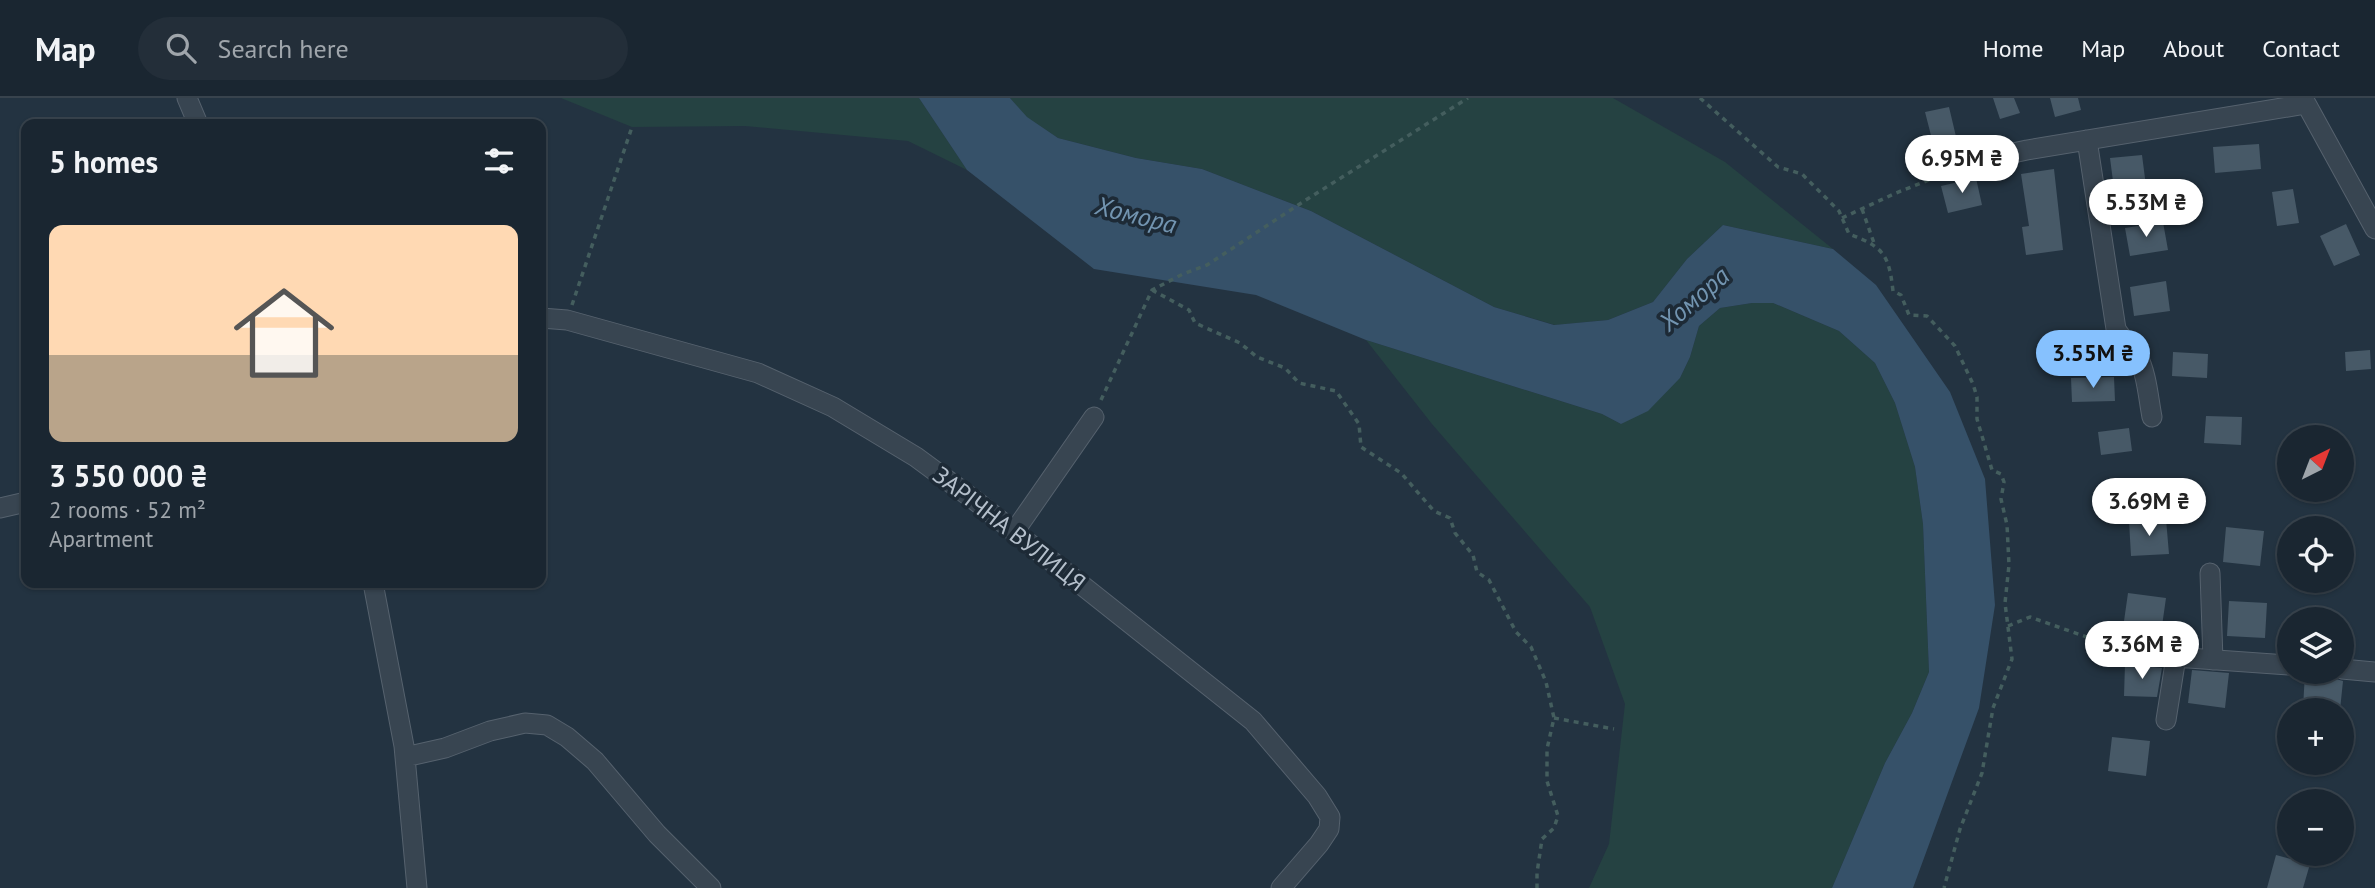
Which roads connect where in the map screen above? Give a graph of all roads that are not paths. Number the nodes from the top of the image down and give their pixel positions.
1 (187, 98) edge
2 (2304, 101) edge
3 (196, 119) edge
4 (2087, 140) junction
5 (1976, 161) road end
6 (2375, 229) edge
7 (546, 318) edge
8 (2152, 416) dead end
9 (1094, 417) road end
10 (21, 503) edge
11 (0, 508) edge
12 (1014, 531) junction
13 (2210, 573) dead end
14 (374, 588) edge
15 (2132, 653) road end
16 (2176, 657) junction
17 (2213, 660) junction
18 (2277, 664) edge
19 (2354, 670) edge
20 (2375, 672) edge
21 (2166, 720) dead end
22 (405, 757) junction
23 (417, 888) edge
24 (711, 888) edge
25 (1280, 888) edge

1 - 3 street
2 - 4 street
2 - 6 street
4 - 5 street
4 - 8 street
7 - 12 street, ЗАРІЧНА ВУЛИЦЯ
9 - 12 street
10 - 11 street
12 - 25 street, ЗАРІЧНА ВУЛИЦЯ
13 - 17 street
14 - 22 street
15 - 16 street
16 - 17 street
16 - 21 street
17 - 18 street
19 - 20 street
22 - 23 street
22 - 24 street

